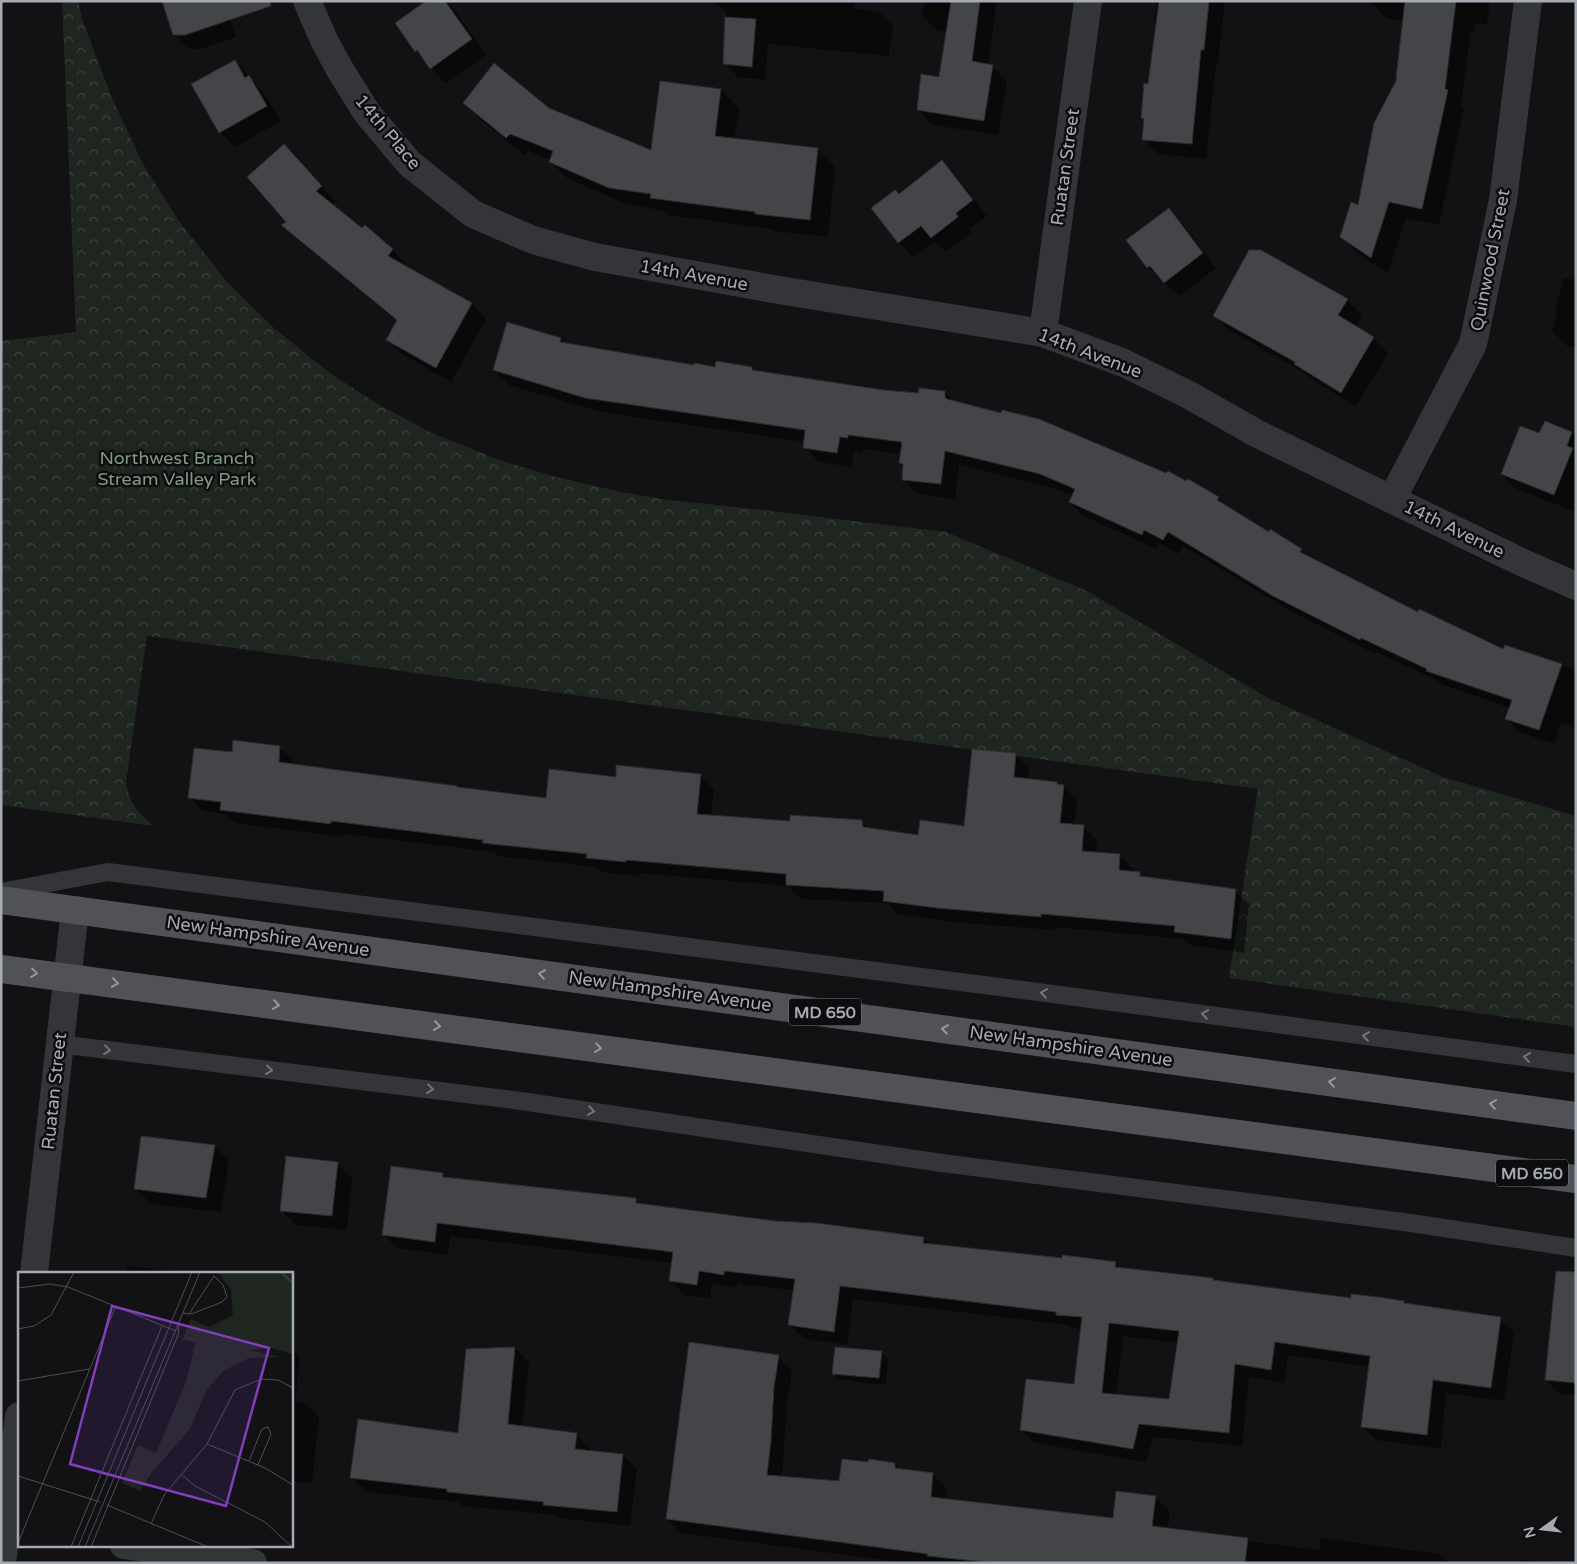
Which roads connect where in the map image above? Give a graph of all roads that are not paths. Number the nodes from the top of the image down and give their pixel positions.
1 (307, 1) edge
2 (1088, 1) edge
3 (1528, 1) edge
4 (534, 240) joint
5 (1043, 332) junction
6 (1392, 499) junction
7 (1576, 586) edge
8 (1, 892) edge
9 (1, 900) edge
10 (75, 910) junction
11 (1, 969) edge
12 (66, 977) junction
13 (59, 1044) junction
14 (1576, 1064) edge
15 (1576, 1116) edge
16 (1576, 1179) edge
17 (1576, 1248) edge
18 (34, 1272) edge
19 (18, 1435) edge
20 (13, 1530) edge
21 (131, 1546) edge
22 (2, 1563) edge
23 (253, 1563) edge

1 - 4 street, 14th Place
2 - 5 street, Ruatan Street
3 - 6 street, Quinwood Street
4 - 5 street, 14th Avenue
5 - 6 street, 14th Avenue
6 - 7 street, 14th Avenue
14 -> 8 lane
9 - 10 main road, New Hampshire Avenue / MD 650
10 - 12 street, Ruatan Street
15 -> 10 main road, New Hampshire Avenue / MD 650
11 -> 12 main road, MD 650
12 - 13 street, Ruatan Street
12 -> 16 main road, MD 650
13 -> 17 lane
13 - 18 street, Ruatan Street
19 - 20 street
20 - 22 street
21 - 23 street

